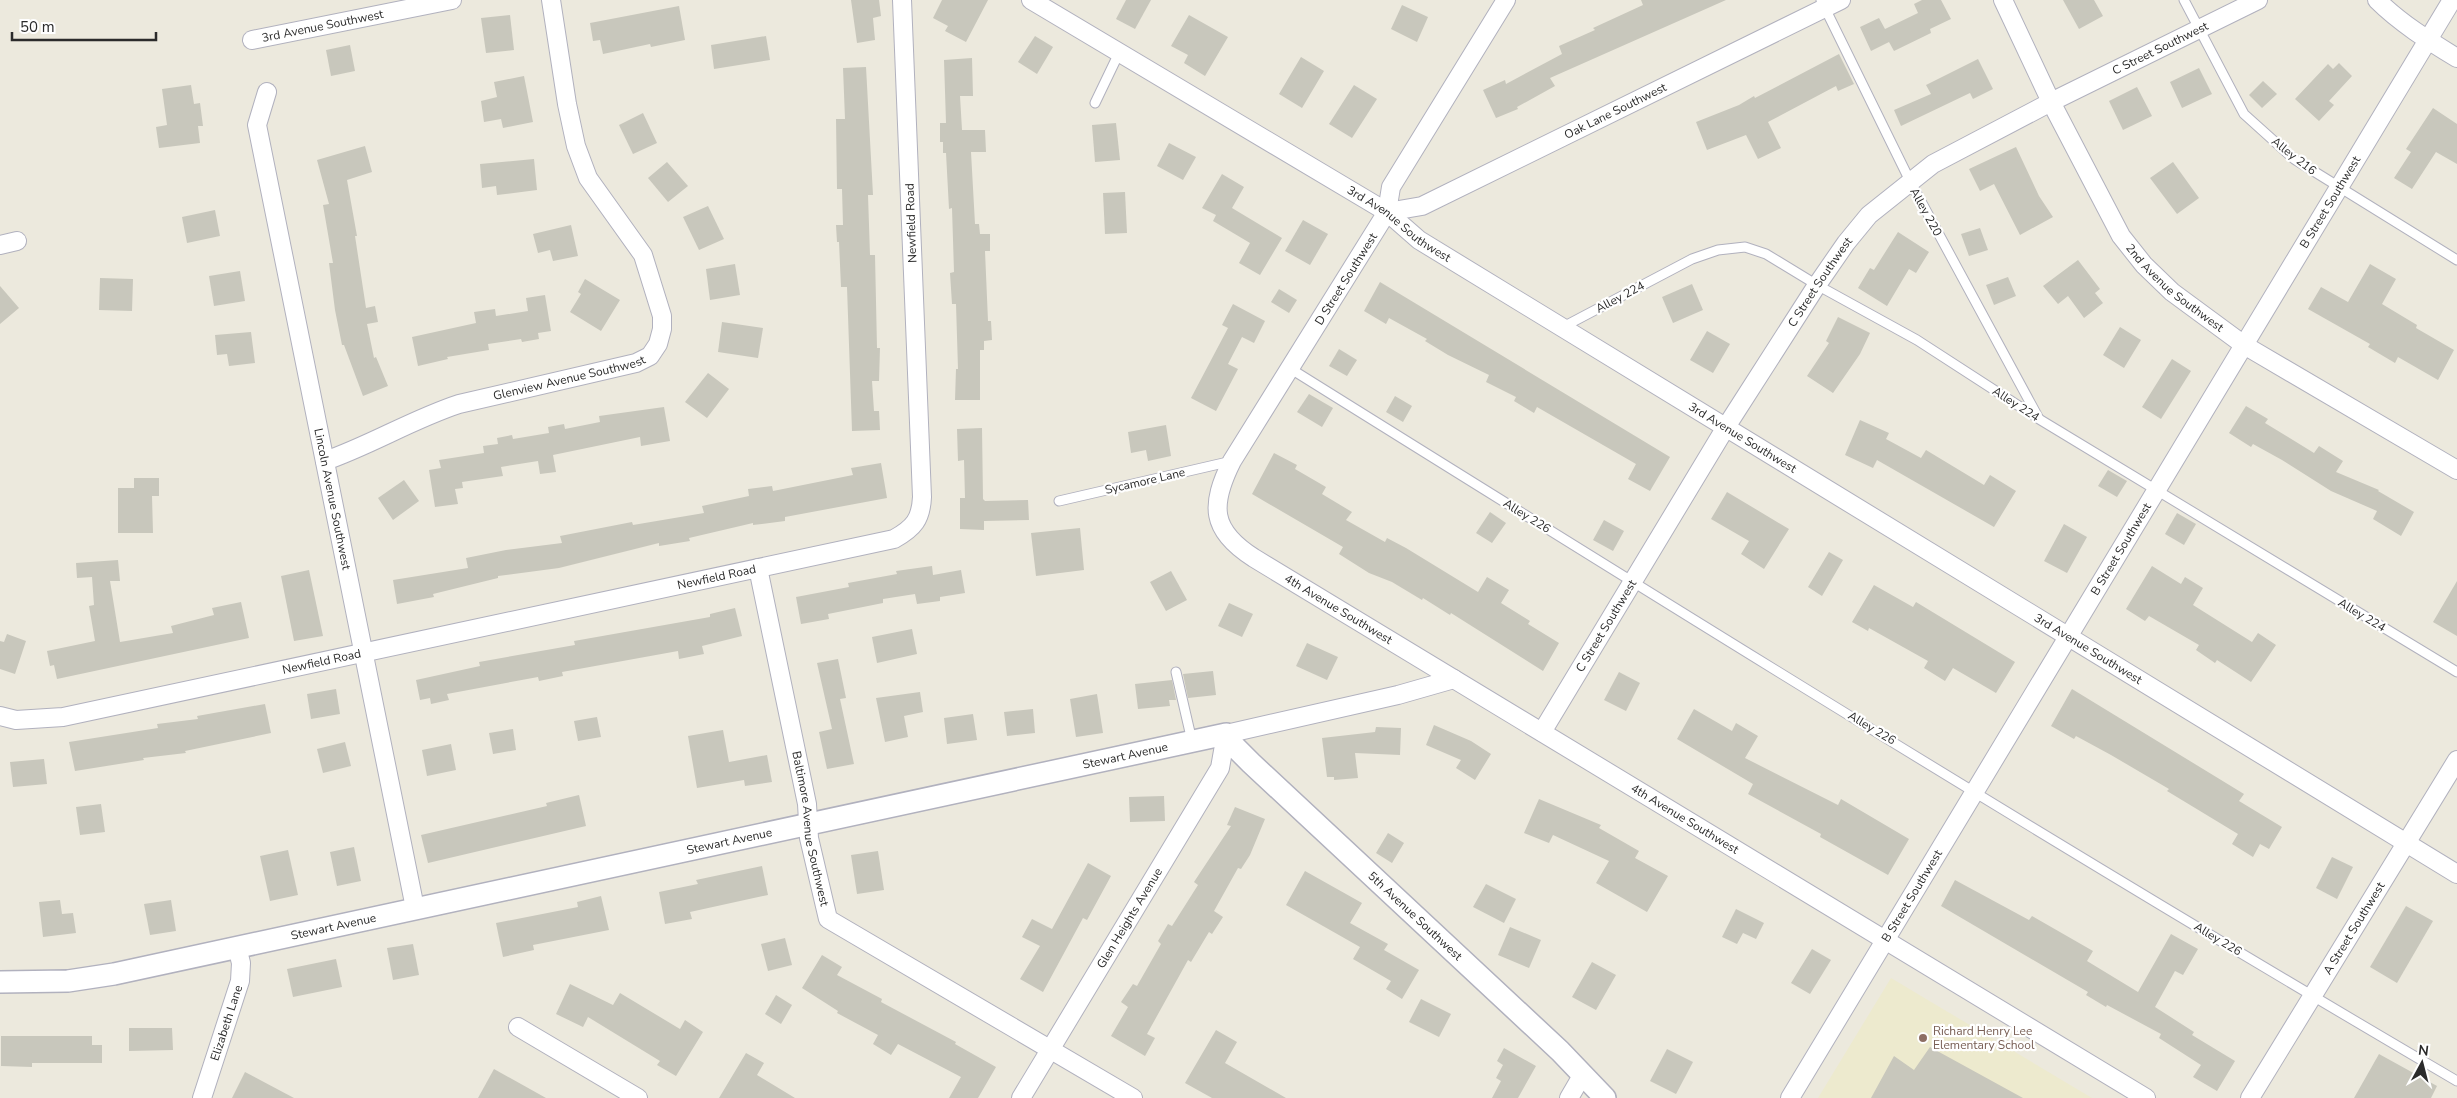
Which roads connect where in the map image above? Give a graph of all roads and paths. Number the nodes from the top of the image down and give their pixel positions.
1 (452, 0) edge
2 (551, 0) edge
3 (902, 0) edge
4 (1031, 0) edge
5 (1506, 0) edge
6 (1841, 0) edge
7 (2004, 0) edge
8 (2184, 0) edge
9 (2258, 0) edge
10 (2377, 0) edge
11 (2452, 0) edge
12 (1823, 4) edge
13 (2199, 29) junction
14 (252, 40) dead end
15 (2427, 40) junction
16 (1119, 53) junction
17 (2457, 58) edge
18 (267, 92) dead end
19 (1094, 102) dead end
20 (2052, 102) junction
21 (1910, 181) junction
22 (2338, 188) junction
23 (1387, 212) junction
24 (17, 241) dead end
25 (0, 246) edge
26 (2457, 260) edge
27 (1817, 285) junction
28 (1562, 328) junction
29 (2244, 345) junction
30 (1291, 369) junction
31 (2039, 419) junction
32 (1726, 427) junction
33 (325, 460) junction
34 (1232, 461) junction
35 (2457, 470) edge
36 (2156, 490) junction
37 (1059, 501) dead end
38 (1226, 536) joint
39 (758, 568) junction
40 (1633, 583) junction
41 (2068, 636) junction
42 (364, 653) junction
43 (1176, 672) dead end
44 (2457, 672) edge
45 (1454, 679) junction
46 (0, 716) edge
47 (1542, 732) junction
48 (1226, 734) junction
49 (1192, 741) junction
50 (2457, 760) edge
51 (1975, 791) junction
52 (808, 824) junction
53 (2406, 843) junction
54 (2457, 874) edge
55 (415, 908) junction
56 (1885, 940) junction
57 (237, 947) junction
58 (0, 982) edge
59 (2312, 996) junction
60 (518, 1027) dead end
61 (1051, 1048) junction
62 (1583, 1074) junction
63 (2457, 1081) edge
64 (202, 1098) edge
65 (638, 1098) edge
66 (1021, 1098) edge
67 (1133, 1098) edge
68 (1569, 1098) edge
69 (1604, 1098) edge
70 (1790, 1098) edge
71 (2146, 1098) edge
72 (2250, 1098) edge

1 - 14 street, 3rd Avenue Southwest
2 - 33 street, Glenview Avenue Southwest
3 - 39 street, Newfield Road
4 - 16 street, 3rd Avenue Southwest
5 - 23 street, D Street Southwest
6 - 12 street, Oak Lane Southwest
7 - 20 street, 2nd Avenue Southwest
8 - 13 lane, Alley 216
9 - 13 street, C Street Southwest
10 - 15 street
11 - 15 street, B Street Southwest
12 - 21 lane, Alley 220
12 - 23 street, Oak Lane Southwest
13 - 20 street, C Street Southwest
13 - 22 lane, Alley 216
15 - 17 street
15 - 22 street, B Street Southwest
16 - 19 lane
16 - 23 street, 3rd Avenue Southwest
18 - 33 street, Lincoln Avenue Southwest
20 - 21 street, C Street Southwest
20 - 29 street, 2nd Avenue Southwest
21 - 27 street, C Street Southwest
21 - 31 lane, Alley 220
22 - 26 lane, Alley 216
22 - 29 street, B Street Southwest
23 - 28 street, 3rd Avenue Southwest
23 - 30 street, D Street Southwest
24 - 25 street
27 - 28 lane, Alley 224
27 - 31 lane, Alley 224
27 - 32 street, C Street Southwest
28 - 32 street, 3rd Avenue Southwest
29 - 35 street, 2nd Avenue Southwest
29 - 36 street, B Street Southwest
30 - 34 street, D Street Southwest
30 - 40 lane, Alley 226
31 - 36 lane, Alley 224
32 - 40 street, C Street Southwest
32 - 41 street, 3rd Avenue Southwest
33 - 42 street, Lincoln Avenue Southwest
34 - 37 lane, Sycamore Lane
34 - 38 street, D Street Southwest
36 - 41 street, B Street Southwest
36 - 44 lane, Alley 224
38 - 45 street, 4th Avenue Southwest
39 - 42 street, Newfield Road
39 - 52 street, Baltimore Avenue Southwest
40 - 47 street, C Street Southwest
40 - 51 lane, Alley 226
41 - 51 street, B Street Southwest
41 - 53 street, 3rd Avenue Southwest
42 - 46 street, Newfield Road
42 - 55 street, Lincoln Avenue Southwest
43 - 49 lane
45 - 47 street, 4th Avenue Southwest
45 - 48 street, Stewart Avenue
47 - 56 street, 4th Avenue Southwest
48 - 49 street, Stewart Avenue
48 - 61 street, Glen Heights Avenue
48 - 62 street, 5th Avenue Southwest
49 - 52 street, Stewart Avenue
50 - 53 street, A Street Southwest
51 - 56 street, B Street Southwest
51 - 59 lane, Alley 226
52 - 55 street, Stewart Avenue
52 - 61 street, Baltimore Avenue Southwest
53 - 54 street, 3rd Avenue Southwest
53 - 59 street, A Street Southwest
55 - 57 street, Stewart Avenue
56 - 70 street, B Street Southwest
56 - 71 street, 4th Avenue Southwest
57 - 58 street, Stewart Avenue
57 - 64 street, Elizabeth Lane
59 - 63 lane, Alley 226
59 - 72 street, A Street Southwest
60 - 65 street
61 - 66 street, Glen Heights Avenue
61 - 67 street, Baltimore Avenue Southwest
62 - 68 street
62 - 69 street, 5th Avenue Southwest

